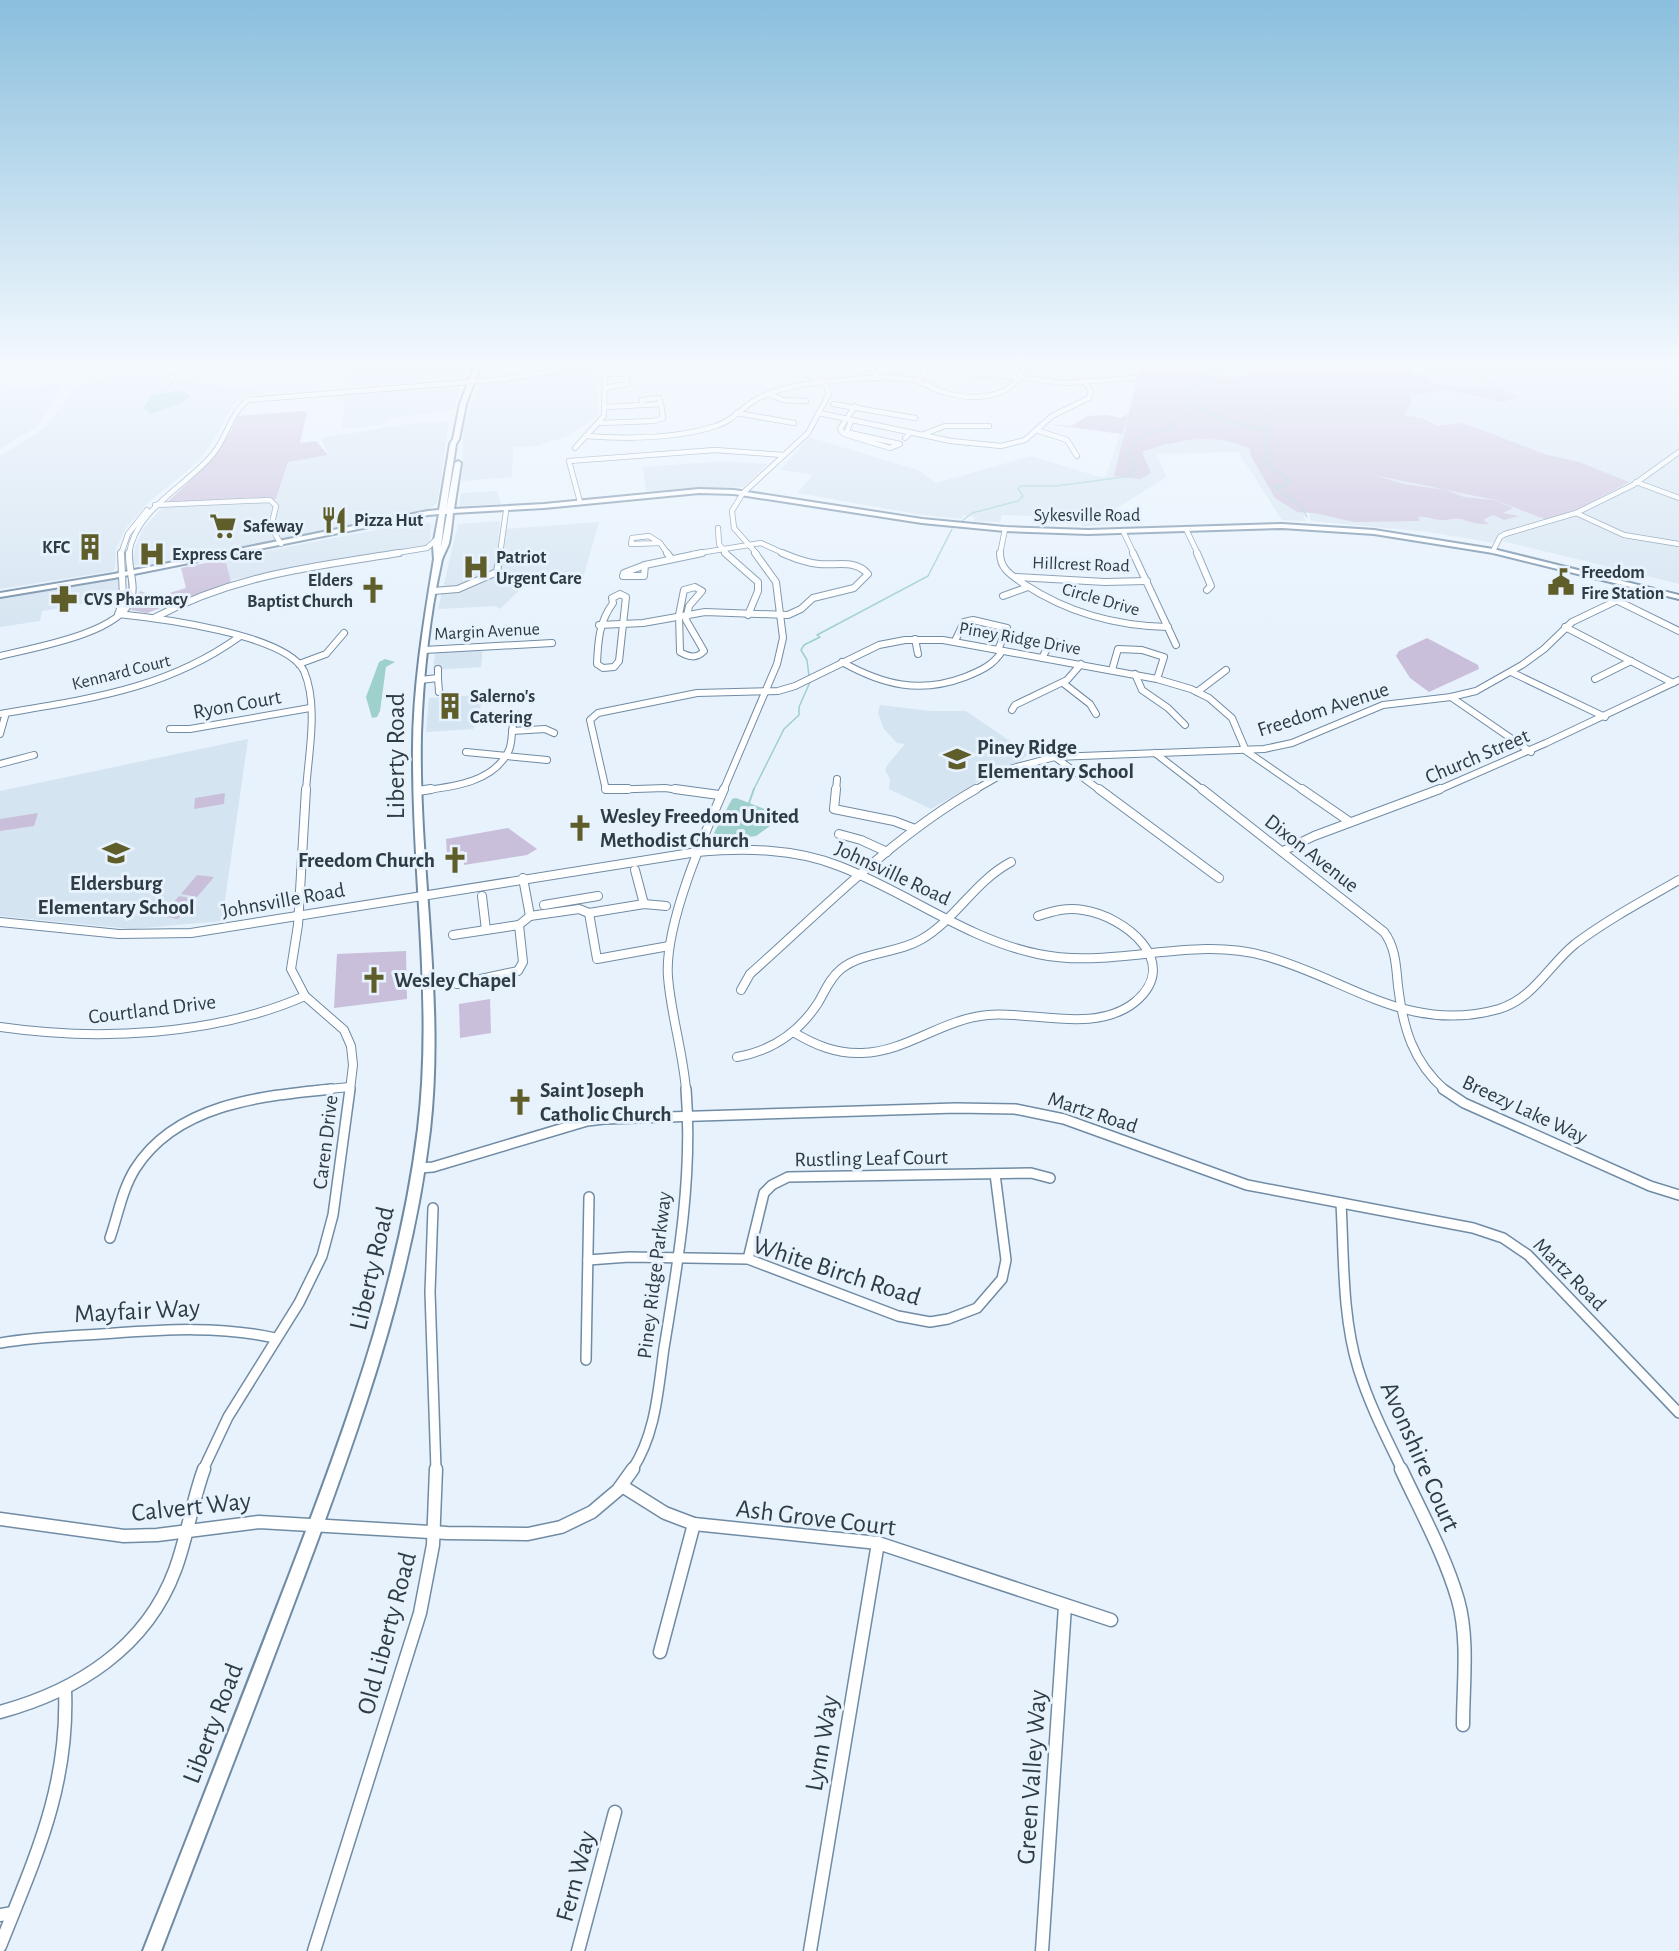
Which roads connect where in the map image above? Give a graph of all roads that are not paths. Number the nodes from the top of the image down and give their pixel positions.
1 (208, 458) edge
2 (451, 458) edge
3 (458, 458) edge
4 (607, 458) edge
5 (781, 458) edge
6 (1671, 458) edge
7 (1636, 483) junction
8 (752, 485) junction
9 (743, 493) junction
10 (728, 495) junction
11 (758, 495) junction
12 (1679, 498) edge
13 (444, 500) junction
14 (737, 501) junction
15 (580, 502) junction
16 (154, 505) junction
17 (506, 511) junction
18 (442, 513) junction
19 (451, 513) junction
20 (480, 513) junction
21 (1576, 513) junction
22 (421, 516) junction
23 (440, 527) junction
24 (718, 528) dead end
25 (1005, 529) junction
26 (1186, 529) junction
27 (1123, 531) junction
28 (447, 537) junction
29 (438, 538) junction
30 (660, 543) junction
31 (281, 544) junction
32 (1679, 544) edge
33 (749, 545) junction
34 (427, 548) junction
35 (723, 550) junction
36 (1493, 550) junction
37 (438, 555) junction
38 (670, 557) junction
39 (645, 565) dead end
40 (125, 573) junction
41 (1015, 577) junction
42 (1147, 581) junction
43 (1028, 587) junction
44 (1644, 588) junction
45 (1207, 590) dead end
46 (433, 591) junction
47 (0, 593) edge
48 (124, 593) junction
49 (1003, 596) dead end
50 (1679, 597) edge
51 (1618, 601) junction
52 (128, 605) junction
53 (687, 613) junction
54 (118, 614) junction
55 (679, 615) junction
56 (748, 615) junction
57 (782, 615) junction
58 (154, 618) junction
59 (621, 624) junction
60 (599, 625) junction
61 (1168, 627) junction
62 (1565, 627) junction
63 (1679, 631) edge
64 (344, 633) dead end
65 (239, 636) junction
66 (915, 639) junction
67 (955, 641) junction
68 (1055, 642) dead end
69 (552, 643) dead end
70 (1176, 645) dead end
71 (424, 650) junction
72 (1000, 650) junction
73 (918, 654) dead end
74 (0, 656) edge
75 (1042, 658) junction
76 (1631, 661) junction
77 (842, 662) junction
78 (300, 664) junction
79 (1081, 664) junction
80 (438, 669) dead end
81 (1112, 670) junction
82 (1226, 670) dead end
83 (1511, 672) junction
84 (1135, 674) junction
85 (438, 678) junction
86 (1157, 679) junction
87 (1595, 679) dead end
88 (420, 681) junction
89 (1676, 682) edge
90 (1063, 683) junction
91 (439, 692) dead end
92 (1197, 692) junction
93 (765, 693) junction
94 (1451, 697) junction
95 (310, 708) junction
96 (1012, 710) dead end
97 (3, 713) edge
98 (1096, 714) dead end
99 (518, 715) dead end
100 (1605, 717) junction
101 (1185, 725) dead end
102 (170, 729) dead end
103 (512, 731) junction
104 (554, 733) dead end
105 (0, 734) edge
106 (466, 752) dead end
107 (1246, 752) junction
108 (1531, 752) junction
109 (1155, 753) junction
110 (34, 755) dead end
111 (506, 756) junction
112 (1054, 757) junction
113 (547, 760) dead end
114 (0, 764) edge
115 (837, 779) dead end
116 (418, 791) junction
117 (719, 795) junction
118 (1350, 822) junction
119 (915, 829) junction
120 (839, 834) dead end
121 (1283, 851) junction
122 (697, 852) junction
123 (887, 852) junction
124 (1011, 862) dead end
125 (635, 870) dead end
126 (861, 874) junction
127 (523, 878) junction
128 (1219, 878) dead end
129 (1679, 880) edge
130 (424, 894) junction
131 (482, 896) dead end
132 (598, 896) dead end
133 (568, 901) junction
134 (644, 904) junction
135 (544, 905) dead end
136 (666, 906) dead end
137 (570, 910) junction
138 (589, 913) junction
139 (299, 916) junction
140 (530, 916) junction
141 (1038, 916) dead end
142 (946, 918) junction
143 (0, 922) edge
144 (519, 925) junction
145 (486, 930) junction
146 (453, 935) dead end
147 (669, 946) junction
148 (1151, 955) junction
149 (457, 984) dead end
150 (741, 990) dead end
151 (304, 996) junction
152 (1402, 1009) junction
153 (0, 1027) edge
154 (793, 1032) junction
155 (737, 1057) dead end
156 (350, 1087) junction
157 (688, 1116) junction
158 (419, 1168) junction
159 (995, 1174) junction
160 (1050, 1178) dead end
161 (1679, 1196) edge
162 (589, 1197) dead end
163 (1341, 1203) junction
164 (434, 1208) dead end
165 (110, 1238) dead end
166 (680, 1257) junction
167 (748, 1259) junction
168 (588, 1260) junction
169 (275, 1338) junction
170 (0, 1343) edge
171 (586, 1360) dead end
172 (1679, 1413) edge
173 (622, 1486) junction
174 (0, 1519) edge
175 (316, 1524) junction
176 (694, 1524) junction
177 (185, 1530) junction
178 (434, 1533) junction
179 (878, 1543) junction
180 (1065, 1606) junction
181 (1111, 1620) dead end
182 (660, 1652) dead end
183 (65, 1689) junction
184 (0, 1712) edge
185 (1463, 1725) dead end
186 (615, 1812) dead end
187 (6, 1914) edge
188 (0, 1946) edge
189 (152, 1951) edge
190 (314, 1951) edge
191 (578, 1951) edge
192 (810, 1951) edge
193 (1042, 1951) edge

1 - 16 street
2 - 13 main road, Liberty Road
3 - 19 main road, Liberty Road
4 - 15 street
5 - 8 street
6 - 7 street
7 - 12 street
7 - 21 street
8 - 9 street
8 - 11 main road
9 - 10 main road, Sykesville Road
9 - 11 main road, Sykesville Road
9 - 14 street
9 - 15 main road, Sykesville Road
10 - 14 main road
10 - 17 main road, Sykesville Road
11 - 25 main road, Sykesville Road
13 - 18 main road, Liberty Road
13 - 22 main road
14 - 33 street, Piney Ridge Parkway
15 - 19 main road, Sykesville Road
16 - 31 street
16 - 40 street
17 - 20 main road, Sykesville Road
17 - 46 street
18 - 19 main road, Sykesville Road
18 - 22 main road, Sykesville Road
18 - 23 main road, Liberty Road
19 - 20 main road, Sykesville Road
19 - 28 main road, Liberty Road
20 - 28 main road
21 - 32 street
21 - 36 street
22 - 23 main road
22 - 31 main road, Sykesville Road
23 - 29 main road, Liberty Road
24 - 35 street
25 - 27 main road, Sykesville Road
25 - 41 street, Circle Drive
26 - 27 main road, Sykesville Road
26 - 36 main road, Sykesville Road
26 - 45 street
27 - 42 street
28 - 37 main road, Liberty Road
29 - 34 street
29 - 37 main road, Liberty Road
30 - 30 street
30 - 38 street
31 - 40 main road, Sykesville Road
33 - 35 street
33 - 57 street, Piney Ridge Parkway
33 - 57 street
34 - 37 street
34 - 58 street
35 - 38 street
35 - 56 street
36 - 44 main road, Sykesville Road
37 - 46 main road, Liberty Road
38 - 39 street
40 - 47 main road, Sykesville Road
40 - 48 street
40 - 52 street
41 - 42 street, Hillcrest Road
41 - 43 street, Circle Drive
42 - 61 street
43 - 49 street
43 - 61 street, Circle Drive
44 - 50 main road, Sykesville Road
44 - 51 street, Freedom Avenue
46 - 71 main road, Liberty Road
48 - 52 street
48 - 54 street
51 - 62 street, Freedom Avenue
51 - 63 street
52 - 54 street
53 - 55 street
53 - 55 street
53 - 55 street
53 - 56 street
54 - 58 street
54 - 74 street
55 - 59 street
56 - 57 street
57 - 93 street, Piney Ridge Parkway
58 - 65 street
59 - 60 street
59 - 60 street
59 - 60 street
61 - 70 street
62 - 76 street
62 - 83 street, Freedom Avenue
64 - 78 street
65 - 78 street
65 - 97 street, Kennard Court
66 - 67 street, Piney Ridge Drive
66 - 73 street
66 - 77 street, Piney Ridge Drive
67 - 72 street, Piney Ridge Drive
67 - 72 street
68 - 75 street
69 - 71 street, Margin Avenue
71 - 88 main road, Liberty Road
72 - 75 street, Piney Ridge Drive
72 - 77 street
75 - 79 street, Piney Ridge Drive
76 - 87 street
76 - 89 street
77 - 93 street, Piney Ridge Drive
78 - 95 street, Caren Drive
79 - 81 street, Piney Ridge Drive
79 - 90 street
80 - 85 street
81 - 84 street, Piney Ridge Drive
81 - 86 street
82 - 92 street
83 - 94 street, Freedom Avenue
83 - 100 street
84 - 86 street, Piney Ridge Drive
84 - 101 street
85 - 88 street
85 - 91 street
86 - 92 street, Piney Ridge Drive
88 - 116 main road, Liberty Road
89 - 100 street, Church Street
90 - 96 street
90 - 98 street
92 - 107 street, Piney Ridge Drive
93 - 117 street, Piney Ridge Parkway
93 - 117 street, Piney Ridge Drive
94 - 107 street, Freedom Avenue
94 - 108 street
95 - 102 street, Ryon Court
95 - 139 street, Caren Drive
97 - 105 street
99 - 103 street
100 - 108 street, Church Street
103 - 104 street
103 - 111 street
106 - 111 street
107 - 109 street, Freedom Avenue
107 - 118 street
108 - 118 street, Church Street
109 - 112 street, Freedom Avenue
109 - 121 street, Dixon Avenue
110 - 114 street
111 - 113 street
111 - 116 street
112 - 119 street, Freedom Avenue
112 - 128 street
115 - 119 street
116 - 130 main road, Liberty Road
117 - 122 street, Piney Ridge Parkway
118 - 121 street, Church Street
119 - 123 street, Freedom Avenue
120 - 123 street
121 - 152 street, Dixon Avenue
122 - 126 street, Johnsville Road
122 - 127 street, Johnsville Road
122 - 147 street, Piney Ridge Parkway
123 - 126 street, Freedom Avenue
124 - 142 street
125 - 134 street
126 - 142 street, Johnsville Road
126 - 150 street, Freedom Avenue
127 - 130 street, Johnsville Road
127 - 140 street
129 - 152 street, Johnsville Road
130 - 139 street, Johnsville Road
130 - 158 main road, Liberty Road
131 - 145 street
132 - 133 street
133 - 135 street
133 - 137 street
134 - 136 street
134 - 138 street
137 - 138 street
137 - 140 street
138 - 147 street
139 - 143 street, Johnsville Road
139 - 151 street, Caren Drive
140 - 144 street
141 - 148 street
142 - 148 street, Johnsville Road
142 - 154 street
144 - 145 street
144 - 149 street
145 - 146 street
147 - 157 street, Piney Ridge Parkway
148 - 152 street, Johnsville Road
148 - 154 street
151 - 153 street, Courtland Drive
151 - 156 street, Caren Drive
152 - 161 street, Breezy Lake Way
154 - 155 street
156 - 165 street
156 - 169 street, Caren Drive
157 - 158 street, Martz Road
157 - 163 street, Martz Road
157 - 166 street, Piney Ridge Parkway
158 - 175 main road, Liberty Road
159 - 160 street, Rustling Leaf Court
159 - 167 street, Rustling Leaf Court
159 - 167 street, White Birch Road
162 - 168 street
163 - 172 street, Martz Road
163 - 185 street, Avonshire Court
164 - 178 street, Old Liberty Road
166 - 167 street, White Birch Road
166 - 168 street, White Birch Road
166 - 173 street, Piney Ridge Parkway
168 - 171 street
169 - 170 street, Mayfair Way
169 - 177 street, Caren Drive
173 - 176 street, Ash Grove Court
173 - 178 street, Piney Ridge Parkway
174 - 177 street, Calvert Way
175 - 177 street, Calvert Way
175 - 178 street, Piney Ridge Parkway
175 - 189 main road, Liberty Road
176 - 179 street, Ash Grove Court
176 - 182 street
177 - 183 street, Caren Drive
178 - 190 street, Old Liberty Road
179 - 180 street, Ash Grove Court
179 - 192 street, Lynn Way
180 - 181 street, Ash Grove Court
180 - 193 street, Green Valley Way
183 - 184 street, Caren Drive
183 - 187 street
186 - 191 street, Fern Way
187 - 188 street

